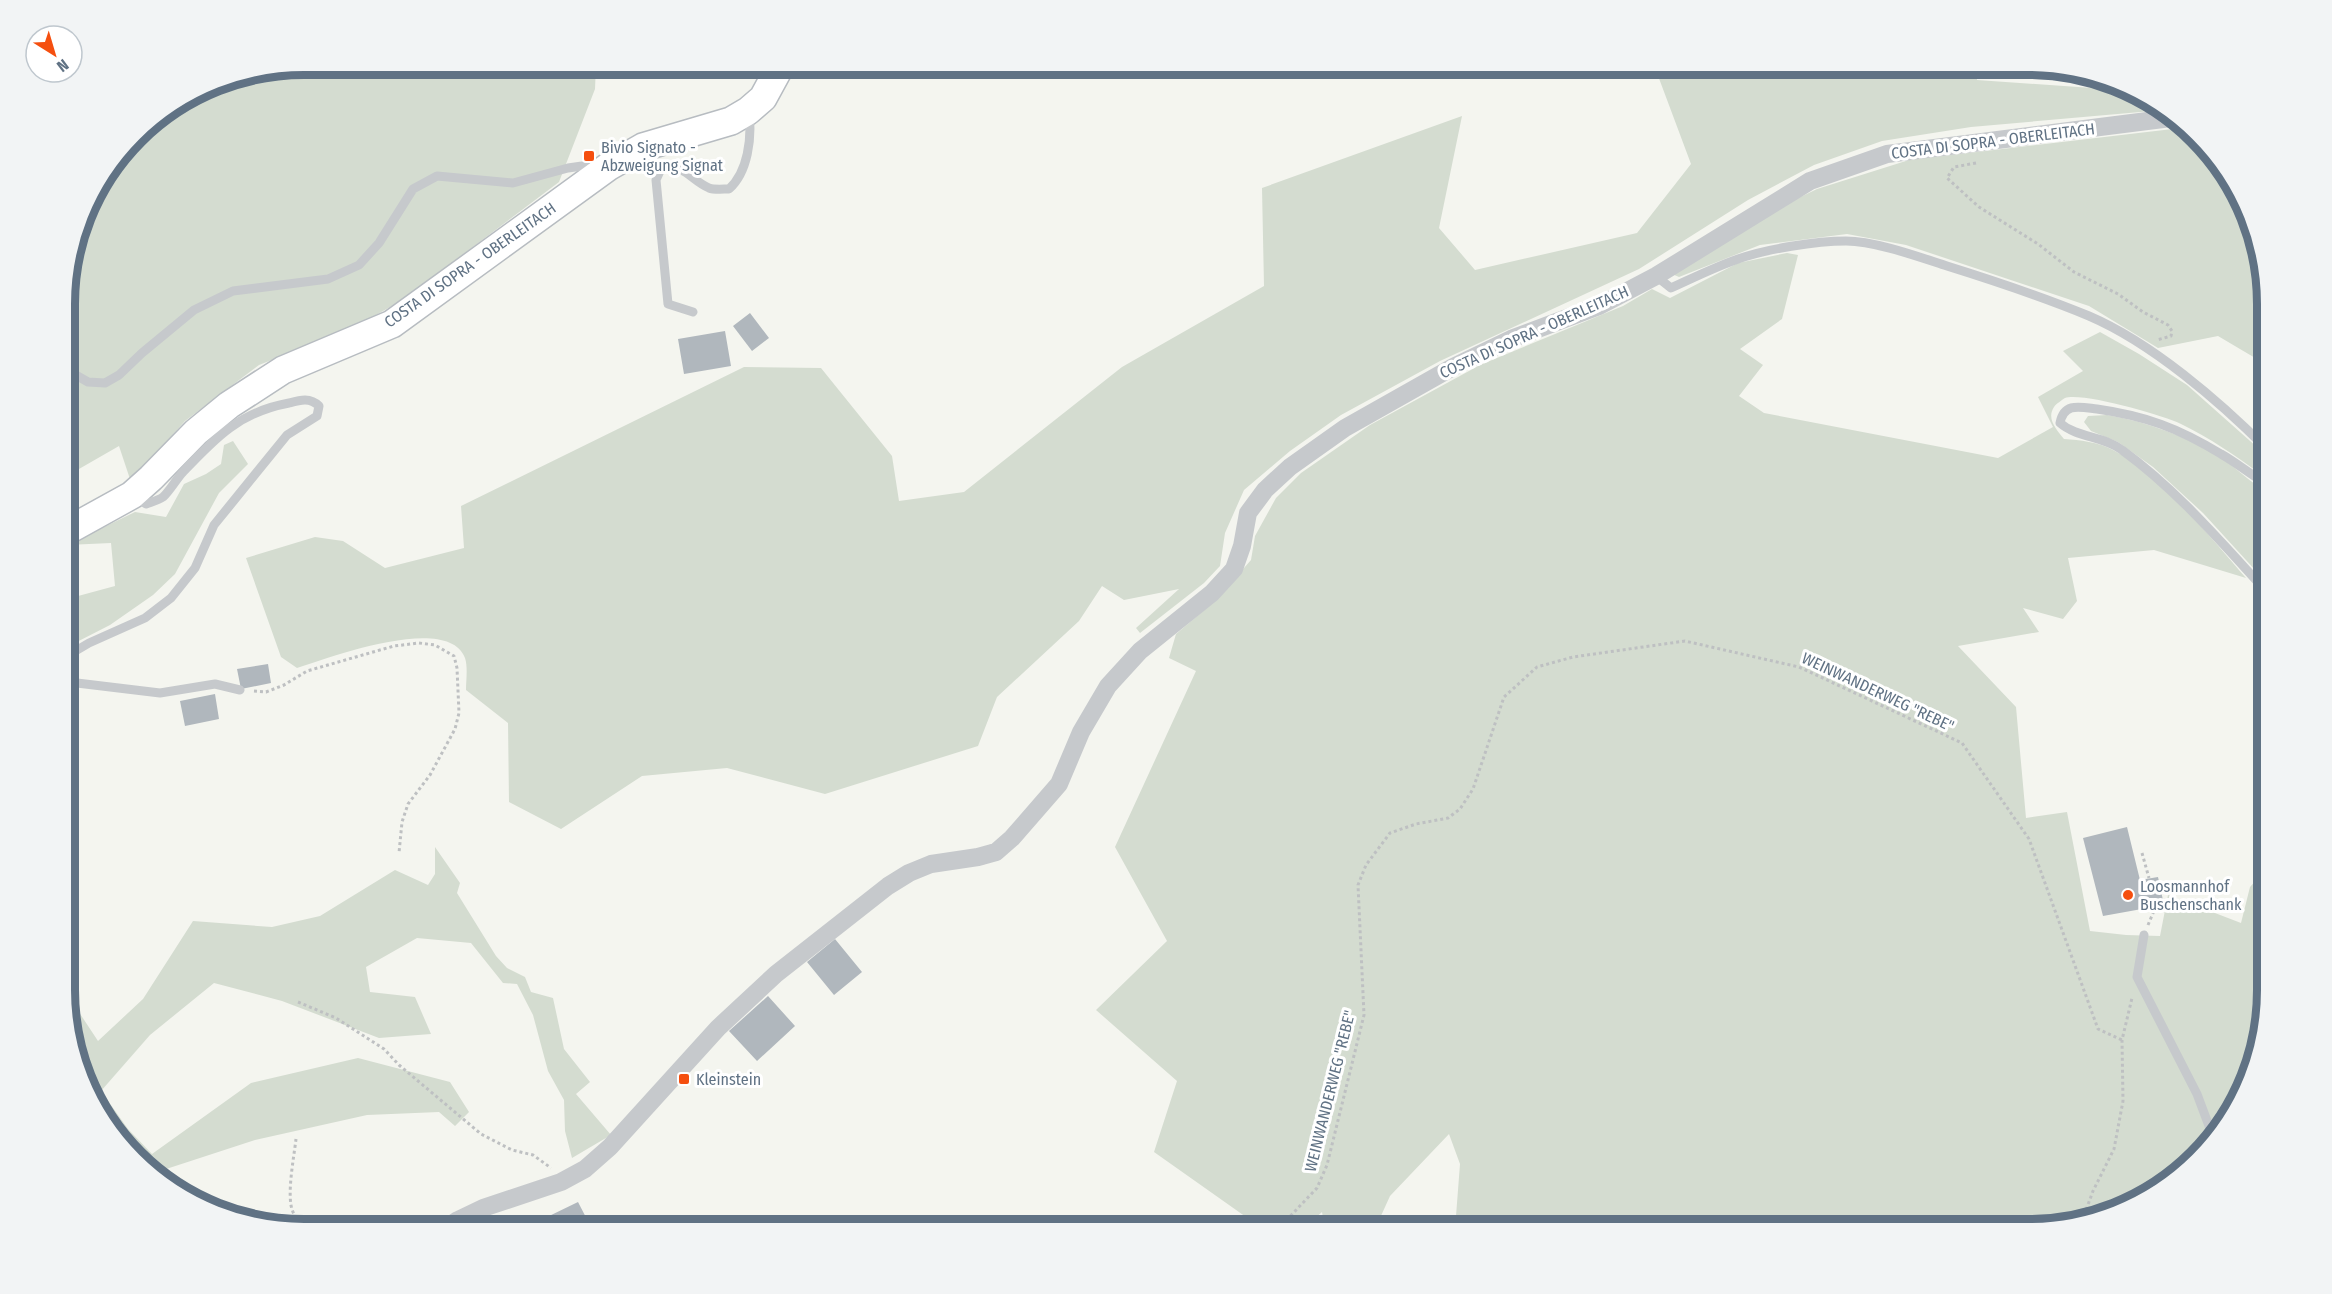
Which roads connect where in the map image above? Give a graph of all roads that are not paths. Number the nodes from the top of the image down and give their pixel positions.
1 (775, 75) edge
2 (748, 111) junction
3 (2163, 119) edge
4 (602, 171) junction
5 (1656, 276) junction
6 (693, 312) dead end
7 (75, 374) edge
8 (2257, 439) edge
9 (2257, 477) edge
10 (132, 495) junction
11 (75, 526) edge
12 (2257, 581) edge
13 (75, 651) edge
14 (75, 684) edge
15 (240, 690) road end
16 (2144, 935) road end
17 (2210, 1129) edge
18 (460, 1219) edge

1 - 2 main road, COSTA DI SOPRA - OBERLEITACH
2 - 4 main road, COSTA DI SOPRA - OBERLEITACH
2 - 6 lane
3 - 5 street, COSTA DI SOPRA - OBERLEITACH
4 - 7 lane
4 - 10 main road, COSTA DI SOPRA - OBERLEITACH
5 - 8 lane
5 - 18 street, COSTA DI SOPRA - OBERLEITACH
9 - 12 lane
10 - 11 main road, COSTA DI SOPRA - OBERLEITACH
10 - 13 lane
14 - 15 lane
16 - 17 lane

